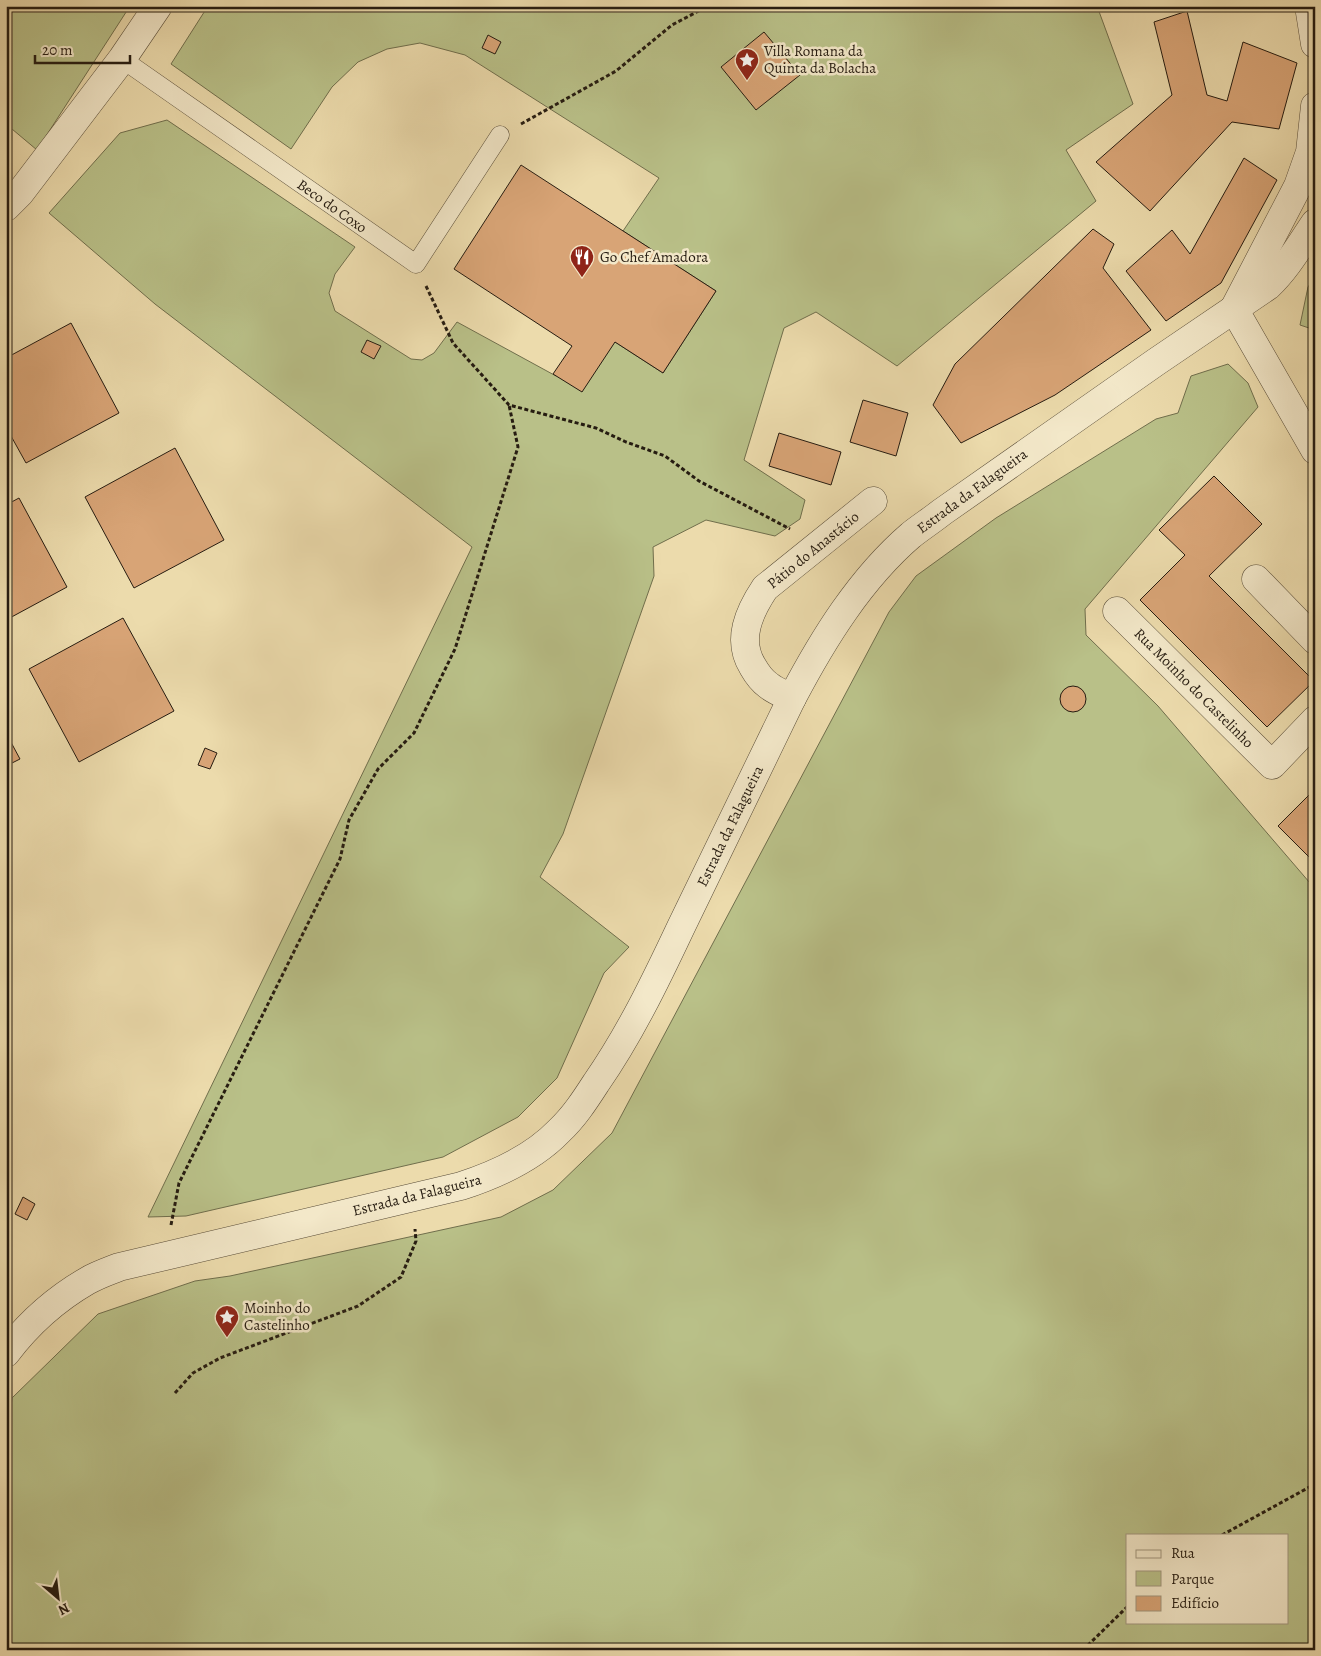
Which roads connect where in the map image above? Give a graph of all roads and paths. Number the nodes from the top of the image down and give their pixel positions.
1 (158, 6) edge
2 (708, 6) edge
3 (122, 59) junction
4 (1315, 106) edge
5 (500, 135) joint
6 (1310, 173) edge
7 (11, 193) edge
8 (1315, 223) edge
9 (416, 264) junction
10 (1234, 309) junction
11 (509, 405) junction
12 (1315, 450) edge
13 (873, 501) dead end
14 (819, 545) junction
15 (1256, 579) dead end
16 (1117, 611) dead end
17 (1315, 640) edge
18 (792, 698) junction
19 (1315, 720) edge
20 (411, 1198) junction
21 (165, 1256) junction
22 (6, 1352) edge
23 (175, 1393) dead end
24 (1315, 1484) edge
25 (1224, 1534) edge
26 (1126, 1608) edge
27 (1083, 1650) edge

1 - 3 street
2 - 5 path
3 - 7 street
3 - 9 lane, Beco do Coxo
4 - 6 street, Estrada da Falagueira
5 - 9 lane
6 - 10 street, Estrada da Falagueira
8 - 10 street
9 - 11 path
10 - 12 street
10 - 18 street, Estrada da Falagueira
11 - 14 path
11 - 21 path
13 - 14 street, Pátio do Anastácio
14 - 18 street, Pátio do Anastácio
15 - 17 street
16 - 19 street, Rua Moinho do Castelinho
18 - 20 street, Estrada da Falagueira
20 - 21 street, Estrada da Falagueira
20 - 23 path
21 - 22 street, Estrada da Falagueira
24 - 25 path
26 - 27 path

